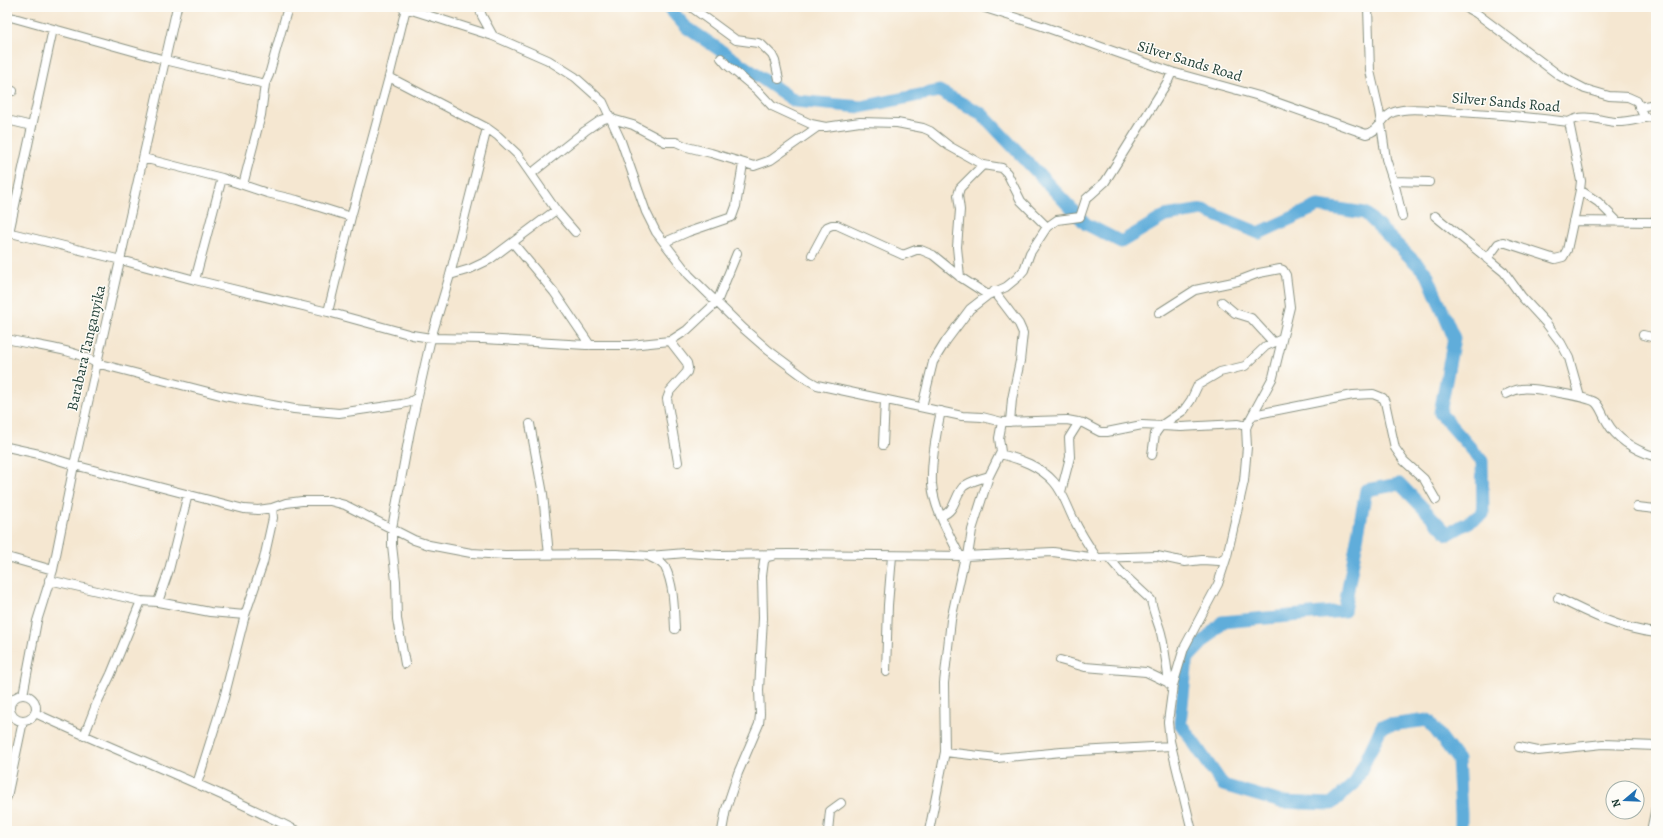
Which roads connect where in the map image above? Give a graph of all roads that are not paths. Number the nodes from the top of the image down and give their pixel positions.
1 (177, 7) edge
2 (288, 7) edge
3 (404, 7) edge
4 (479, 7) edge
5 (691, 7) edge
6 (1368, 7) edge
7 (1465, 7) edge
8 (986, 8) edge
9 (7, 16) edge
10 (53, 29) junction
11 (493, 36) junction
12 (721, 58) dead end
13 (165, 60) junction
14 (1172, 72) junction
15 (389, 77) junction
16 (779, 79) dead end
17 (265, 84) junction
18 (1656, 104) edge
19 (1639, 107) junction
20 (1644, 117) junction
21 (1656, 117) edge
22 (611, 118) junction
23 (7, 120) edge
24 (1569, 122) junction
25 (1382, 123) junction
26 (32, 126) junction
27 (819, 126) junction
28 (487, 128) junction
29 (143, 158) junction
30 (743, 164) junction
31 (983, 165) junction
32 (532, 173) junction
33 (222, 178) junction
34 (1393, 181) junction
35 (1429, 182) dead end
36 (243, 185) junction
37 (1580, 190) junction
38 (556, 210) junction
39 (1402, 216) dead end
40 (1435, 216) dead end
41 (351, 217) junction
42 (1573, 221) junction
43 (1618, 222) junction
44 (1656, 222) edge
45 (1046, 227) junction
46 (8, 232) edge
47 (575, 232) dead end
48 (665, 242) junction
49 (513, 243) junction
50 (737, 253) dead end
51 (812, 255) dead end
52 (1487, 259) junction
53 (121, 260) junction
54 (450, 275) junction
55 (960, 277) junction
56 (195, 280) junction
57 (991, 293) junction
58 (717, 302) junction
59 (1222, 302) dead end
60 (328, 312) junction
61 (1159, 313) dead end
62 (1643, 335) dead end
63 (431, 338) junction
64 (1656, 338) edge
65 (7, 339) edge
66 (1282, 339) junction
67 (670, 340) junction
68 (1273, 342) junction
69 (590, 345) junction
70 (96, 363) junction
71 (1506, 394) dead end
72 (418, 397) junction
73 (1580, 398) junction
74 (885, 400) junction
75 (922, 407) junction
76 (940, 411) junction
77 (1253, 415) junction
78 (1006, 422) junction
79 (1079, 422) junction
80 (530, 424) dead end
81 (1248, 426) junction
82 (1160, 427) junction
83 (883, 445) dead end
84 (7, 447) edge
85 (1000, 454) junction
86 (1152, 455) dead end
87 (1656, 457) edge
88 (678, 462) dead end
89 (74, 465) junction
90 (989, 476) junction
91 (1061, 492) junction
92 (188, 494) junction
93 (1436, 500) dead end
94 (1637, 507) dead end
95 (272, 508) junction
96 (1656, 509) edge
97 (941, 516) junction
98 (392, 528) junction
99 (775, 555) junction
100 (549, 556) junction
101 (648, 556) junction
102 (892, 556) junction
103 (964, 556) junction
104 (1227, 556) junction
105 (7, 557) edge
106 (1097, 558) junction
107 (1109, 558) junction
108 (53, 570) junction
109 (49, 580) junction
110 (1558, 598) dead end
111 (141, 600) junction
112 (158, 602) junction
113 (245, 615) junction
114 (675, 629) dead end
115 (1656, 633) edge
116 (1060, 660) dead end
117 (405, 664) dead end
118 (886, 672) dead end
119 (1171, 684) junction
120 (23, 695) junction
121 (8, 704) edge
122 (35, 713) junction
123 (23, 721) junction
124 (84, 736) junction
125 (1171, 746) junction
126 (1656, 746) edge
127 (1519, 747) dead end
128 (945, 752) junction
129 (197, 784) junction
130 (7, 797) edge
131 (841, 803) dead end
132 (1656, 807) edge
133 (297, 831) edge
134 (722, 831) edge
135 (828, 831) edge
136 (929, 831) edge
137 (1192, 831) edge
138 (1651, 831) edge

1 - 13 street, Barabara Tanganyika
2 - 17 street
3 - 11 street
3 - 15 street
4 - 11 street
5 - 16 street
6 - 25 street
7 - 19 street
8 - 14 street, Silver Sands Road
9 - 10 street
10 - 13 street
10 - 26 street
11 - 22 street
12 - 27 street
13 - 17 street
13 - 29 street, Barabara Tanganyika
14 - 25 street, Silver Sands Road
14 - 45 street
15 - 28 street
15 - 41 street
17 - 36 street
18 - 19 street
19 - 20 street
20 - 21 street, Silver Sands Road
20 - 24 street, Silver Sands Road
22 - 30 street
22 - 32 street
22 - 48 street
23 - 26 street
24 - 25 street, Silver Sands Road
24 - 37 street
25 - 34 street
26 - 46 street
27 - 30 street
27 - 31 street
28 - 32 street
28 - 54 street
29 - 33 street
29 - 53 street, Barabara Tanganyika
30 - 48 street
31 - 45 street
31 - 55 street
32 - 38 street
33 - 36 street
33 - 56 street
34 - 35 street
34 - 39 street
36 - 41 street
37 - 42 street
37 - 43 street
38 - 47 street
38 - 49 street
40 - 52 street
41 - 60 street
42 - 43 street
42 - 52 street
43 - 44 street
45 - 57 street
46 - 53 street
48 - 58 street
49 - 54 street
49 - 69 street
50 - 58 street
51 - 55 street
52 - 73 street
53 - 56 street
53 - 70 street, Barabara Tanganyika
54 - 63 street
55 - 57 street
56 - 60 street
57 - 75 street
57 - 78 street
58 - 67 street
58 - 74 street
59 - 68 street
60 - 63 street
61 - 66 street
62 - 64 street
63 - 69 street
63 - 72 street
65 - 70 street
66 - 68 street
66 - 77 street
67 - 69 street
67 - 88 street
68 - 82 street
70 - 72 street
70 - 89 street, Barabara Tanganyika
71 - 73 street
72 - 98 street
73 - 87 street
74 - 75 street
74 - 83 street
75 - 76 street
76 - 78 street
76 - 97 street
77 - 81 street
77 - 93 street
78 - 79 street
78 - 85 street
79 - 82 street
79 - 91 street
80 - 100 street
81 - 82 street
81 - 104 street
82 - 86 street
84 - 89 street
85 - 90 street
85 - 91 street
89 - 92 street
89 - 108 street, Barabara Tanganyika
90 - 97 street
90 - 103 street
91 - 106 street
92 - 95 street
92 - 112 street
94 - 96 street
95 - 98 street
95 - 113 street
97 - 103 street
98 - 100 street
98 - 117 street
99 - 101 street
99 - 102 street
99 - 134 street
100 - 101 street
101 - 114 street
102 - 103 street
102 - 118 street
103 - 106 street
103 - 128 street
104 - 107 street
104 - 119 street
105 - 108 street
106 - 107 street
107 - 119 street
108 - 109 street, Barabara Tanganyika
109 - 111 street
109 - 120 street, Barabara Tanganyika
110 - 115 street
111 - 112 street
111 - 124 street
112 - 113 street
113 - 129 street
116 - 119 street
119 - 125 street
120 - 121 street
120 - 122 street
121 - 123 street
122 - 123 street
122 - 124 street
123 - 130 street
124 - 129 street
125 - 128 street
125 - 137 street
126 - 127 street
128 - 136 street
129 - 133 street
131 - 135 street
132 - 138 street

